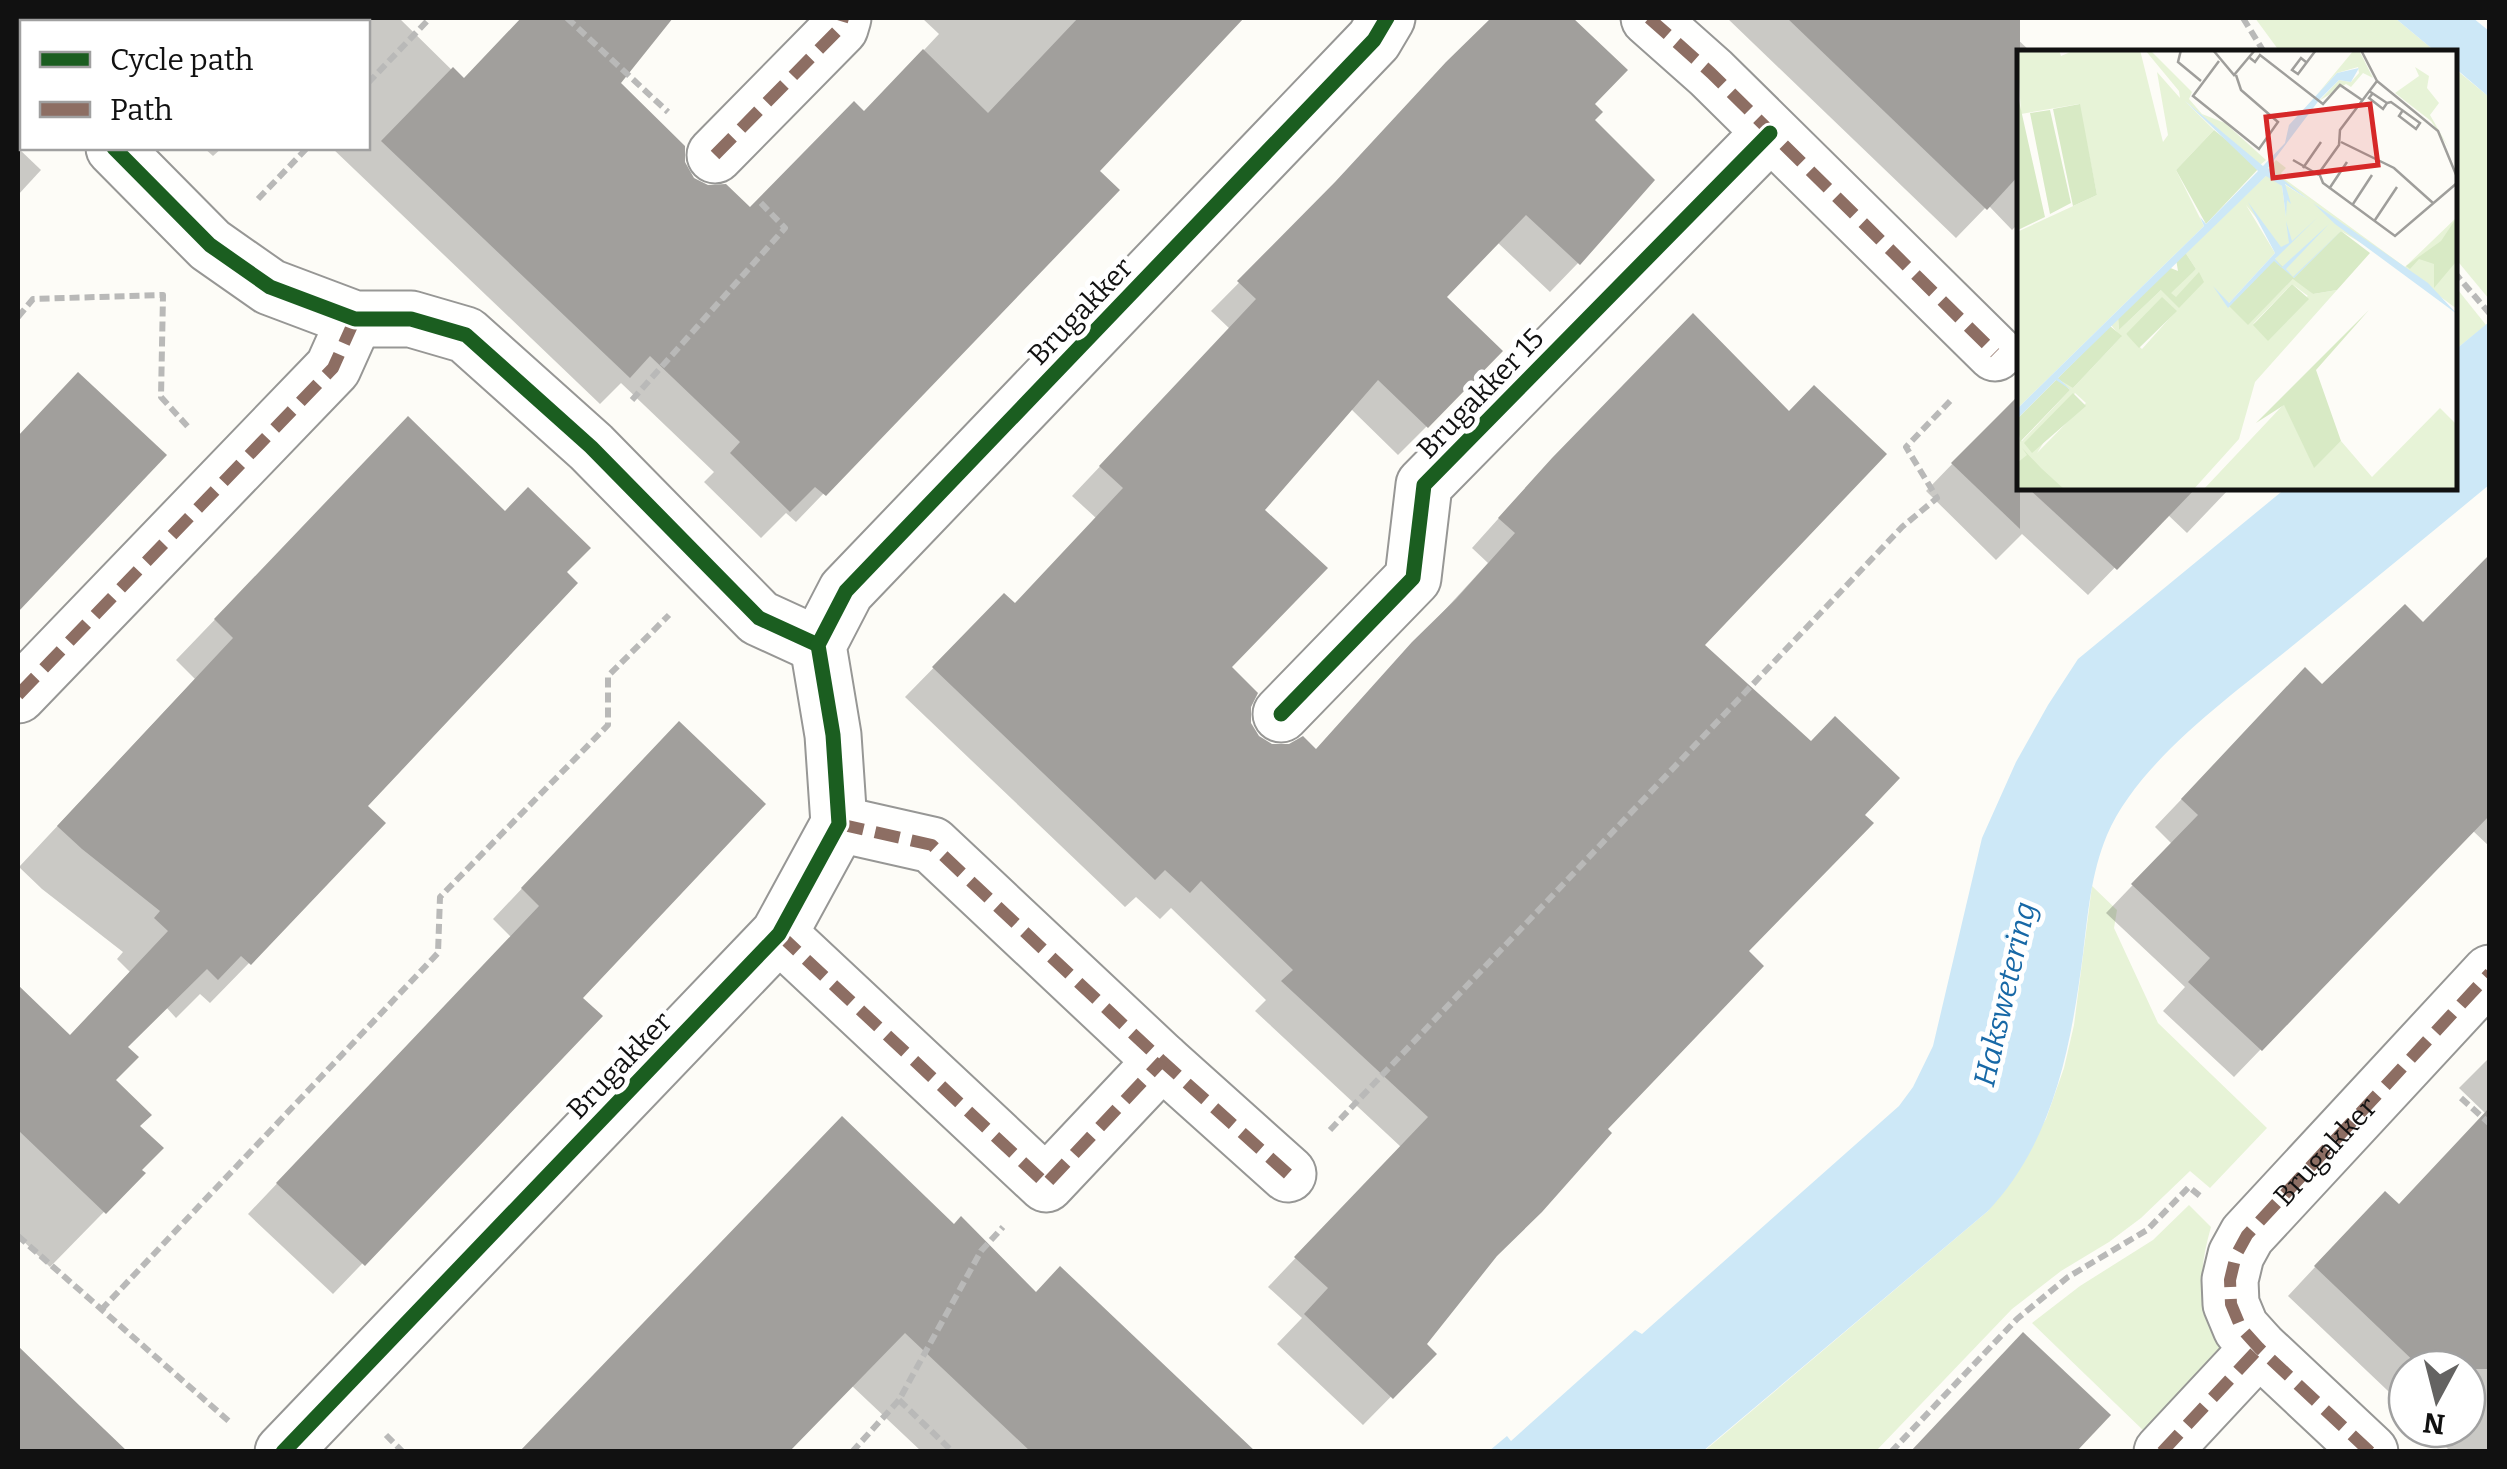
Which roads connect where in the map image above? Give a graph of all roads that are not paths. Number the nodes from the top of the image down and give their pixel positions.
1 (843, 18) edge
2 (1387, 18) edge
3 (1649, 18) edge
4 (1770, 134) junction
5 (116, 150) edge
6 (715, 155) road end
7 (355, 319) junction
8 (1995, 354) road end
9 (818, 645) junction
10 (18, 694) edge
11 (1281, 714) dead end
12 (840, 824) junction
13 (779, 934) junction
14 (2490, 972) edge
15 (1162, 1060) junction
16 (1288, 1174) road end
17 (2259, 1348) junction
18 (283, 1452) edge
19 (2162, 1452) edge
20 (2370, 1452) edge

1 - 6 street
2 - 9 street, Brugakker
3 - 4 street
4 - 8 street
4 - 11 street, Brugakker 15
5 - 7 street
7 - 9 street
7 - 10 street
9 - 12 street
12 - 13 street, Brugakker
12 - 15 street
13 - 15 street
13 - 18 street, Brugakker
14 - 17 street, Brugakker
15 - 16 street
17 - 19 street
17 - 20 street, Brugakker

